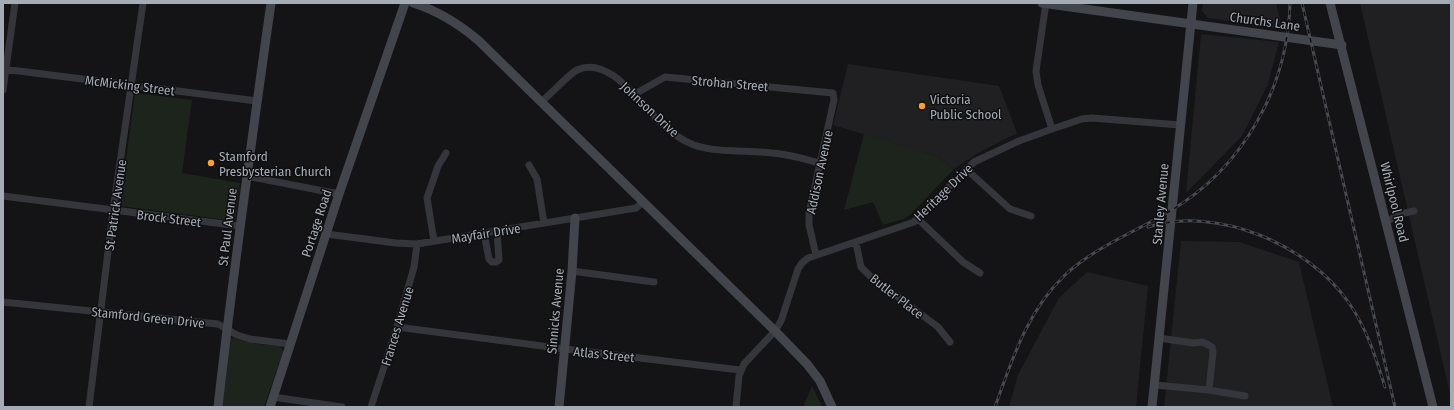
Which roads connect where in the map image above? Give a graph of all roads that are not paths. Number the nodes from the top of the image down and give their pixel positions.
1 (15, 3) edge
2 (143, 3) edge
3 (271, 3) edge
4 (406, 3) edge
5 (413, 3) edge
6 (1042, 3) edge
7 (1046, 3) edge
8 (1194, 3) edge
9 (1330, 3) edge
10 (1191, 24) junction
11 (1342, 45) junction
12 (5, 69) edge
13 (131, 85) junction
14 (3, 90) edge
15 (829, 92) joint
16 (635, 94) junction
17 (257, 101) junction
18 (541, 102) junction
19 (1180, 126) junction
20 (1052, 128) junction
21 (446, 153) dead end
22 (820, 163) junction
23 (529, 165) dead end
24 (966, 169) junction
25 (246, 176) junction
26 (339, 194) junction
27 (3, 196) edge
28 (643, 202) junction
29 (113, 211) junction
30 (1414, 211) dead end
31 (1031, 216) dead end
32 (575, 218) junction
33 (918, 219) junction
34 (1386, 222) junction
35 (544, 223) junction
36 (240, 226) junction
37 (497, 231) junction
38 (484, 233) junction
39 (326, 234) junction
40 (434, 241) junction
41 (856, 243) junction
42 (417, 244) junction
43 (816, 255) junction
44 (572, 271) junction
45 (980, 273) dead end
46 (654, 282) dead end
47 (3, 302) edge
48 (100, 313) junction
49 (397, 327) junction
50 (227, 329) junction
51 (775, 331) junction
52 (1160, 338) junction
53 (950, 342) dead end
54 (290, 344) junction
55 (565, 350) junction
56 (740, 370) junction
57 (1154, 384) junction
58 (1209, 390) junction
59 (1244, 396) dead end
60 (273, 397) junction
61 (89, 407) edge
62 (218, 407) edge
63 (270, 407) edge
64 (342, 407) edge
65 (371, 407) edge
66 (559, 407) edge
67 (736, 407) edge
68 (832, 407) edge
69 (1152, 407) edge
70 (1433, 407) edge

1 - 12 street
2 - 13 street, St Patrick Avenue
3 - 17 street, St Paul Avenue
4 - 26 street, Portage Road
5 - 18 street
6 - 7 street, Churchs Lane
7 - 10 street, Churchs Lane
7 - 20 street
8 - 10 street, Stanley Avenue
9 - 11 street, Whirlpool Road
10 - 11 street, Churchs Lane
10 - 19 street, Stanley Avenue
11 - 34 street, Whirlpool Road
12 - 13 street, McMicking Street
12 - 14 street
13 - 17 street, McMicking Street
13 - 29 street, St Patrick Avenue
15 - 16 street, Strohan Street
15 - 22 street, Addison Avenue
16 - 18 street, Johnson Drive
16 - 22 street, Johnson Drive
17 - 25 street, St Paul Avenue
18 - 28 street
19 - 20 street, Heritage Drive
19 - 52 street, Stanley Avenue
20 - 24 street, Heritage Drive
21 - 40 street
22 - 43 street, Addison Avenue
23 - 35 street
24 - 31 street
24 - 33 street, Heritage Drive
25 - 26 street
25 - 36 street, St Paul Avenue
26 - 39 street, Portage Road
27 - 29 street, Brock Street
28 - 32 street, Mayfair Drive
28 - 51 street
29 - 36 street, Brock Street
29 - 48 street, St Patrick Avenue
30 - 34 street
32 - 35 street, Mayfair Drive
32 - 44 street, Sinnicks Avenue
33 - 41 street, Heritage Drive
33 - 45 street
34 - 70 street, Whirlpool Road
35 - 37 street, Mayfair Drive
36 - 50 street, St Paul Avenue
37 - 38 street, Mayfair Drive
37 - 38 street
38 - 40 street, Mayfair Drive
39 - 42 street, Mayfair Drive
39 - 54 street, Portage Road
40 - 42 street, Mayfair Drive
41 - 43 street, Heritage Drive
41 - 53 street, Butler Place
42 - 49 street, Frances Avenue
43 - 51 street, Heritage Drive
44 - 46 street
44 - 55 street, Sinnicks Avenue
47 - 48 street, Stamford Green Drive
48 - 50 street, Stamford Green Drive
48 - 61 street, St Patrick Avenue
49 - 55 street, Atlas Street
49 - 65 street, Frances Avenue
50 - 54 street, Stamford Green Drive
50 - 62 street, St Paul Avenue
51 - 56 street, Heritage Drive
51 - 68 street
52 - 57 street, Stanley Avenue
52 - 58 street
54 - 60 street, Portage Road
55 - 56 street, Atlas Street
55 - 66 street, Sinnicks Avenue
56 - 67 street
57 - 58 street
57 - 69 street, Stanley Avenue
58 - 59 street
60 - 63 street, Portage Road
60 - 64 street

